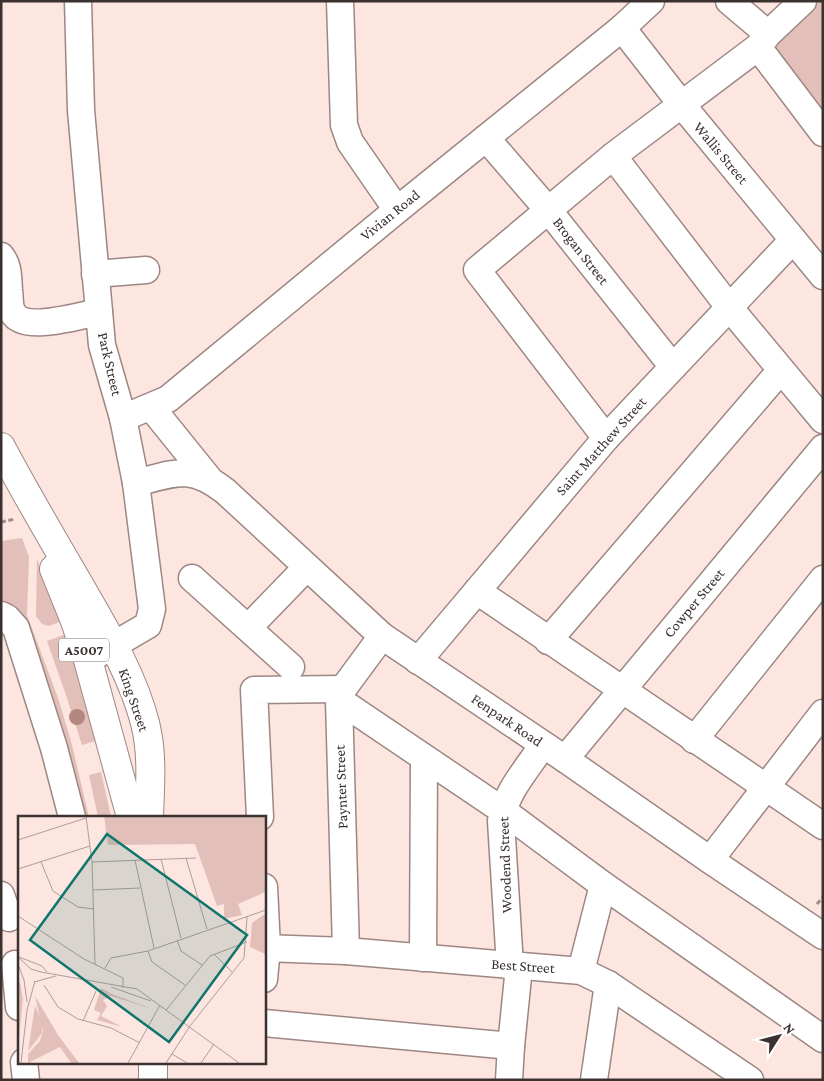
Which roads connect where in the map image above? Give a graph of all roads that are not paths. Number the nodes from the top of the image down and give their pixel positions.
1 (78, 1) edge
2 (340, 1) edge
3 (651, 1) edge
4 (729, 1) edge
5 (803, 1) edge
6 (622, 28) junction
7 (763, 40) junction
8 (682, 105) junction
9 (823, 133) edge
10 (486, 138) junction
11 (613, 156) junction
12 (396, 210) junction
13 (549, 211) junction
14 (793, 240) junction
15 (1, 256) edge
16 (146, 270) dead end
17 (96, 274) junction
18 (823, 276) edge
19 (729, 307) junction
20 (99, 312) junction
21 (674, 367) junction
22 (781, 370) junction
23 (151, 407) junction
24 (123, 418) junction
25 (823, 420) edge
26 (606, 438) junction
27 (1, 447) edge
28 (823, 448) edge
29 (210, 480) junction
30 (136, 483) junction
31 (22, 488) junction
32 (306, 567) junction
33 (192, 578) dead end
34 (823, 579) edge
35 (477, 591) junction
36 (1, 615) edge
37 (248, 628) junction
38 (382, 636) junction
39 (548, 640) junction
40 (114, 645) junction
41 (88, 660) junction
42 (418, 661) junction
43 (291, 667) dead end
44 (622, 690) junction
45 (341, 695) junction
46 (823, 713) edge
47 (694, 740) junction
48 (543, 745) junction
49 (424, 758) junction
50 (565, 759) junction
51 (766, 789) junction
52 (502, 810) junction
53 (72, 816) edge
54 (131, 816) edge
55 (149, 816) edge
56 (260, 816) edge
57 (823, 826) edge
58 (710, 860) junction
59 (603, 885) junction
60 (823, 936) edge
61 (265, 948) edge
62 (346, 951) junction
63 (423, 958) junction
64 (15, 964) dead end
65 (515, 966) junction
66 (580, 971) junction
67 (608, 984) junction
68 (18, 996) edge
69 (265, 1023) edge
70 (823, 1039) edge
71 (511, 1046) junction
72 (24, 1064) edge
73 (152, 1064) edge
74 (26, 1080) edge
75 (153, 1080) edge
76 (509, 1080) edge
77 (594, 1080) edge
78 (750, 1080) edge

1 - 17 street, Park Street
2 - 12 street
3 - 6 street, Vivian Road
4 - 7 street
5 - 7 street
6 - 8 street, Wallis Street
6 - 10 street, Vivian Road
7 - 8 street
7 - 9 street
8 - 11 street
8 - 14 street, Wallis Street
10 - 12 street, Vivian Road
10 - 13 street, Brogan Street
11 - 13 street
11 - 19 street
12 - 23 street, Vivian Road
13 - 21 street, Brogan Street
13 - 26 street
14 - 18 street, Wallis Street
14 - 19 street, Saint Matthew Street
15 - 20 street
16 - 17 street
17 - 20 street, Park Street
19 - 21 street, Saint Matthew Street
19 - 22 street
20 - 24 street, Park Street
21 - 26 street, Saint Matthew Street
22 - 25 street
22 - 39 street
23 - 24 street, Vivian Road
23 - 29 street, Fenpark Road
24 - 30 street, Park Street
26 - 35 street, Saint Matthew Street
27 - 31 main road, King Street / A5007
28 - 44 street, Cowper Street
29 - 30 street, Fenpark Road
29 - 32 street, Fenpark Road
30 - 40 street, Park Street
31 - 40 main road, King Street / A5007
31 - 41 main road, King Street / A5007
32 - 37 street
32 - 38 street, Fenpark Road
33 - 37 street
34 - 47 street
35 - 39 street
35 - 42 street, Saint Matthew Street
36 - 53 street
37 - 43 street
38 - 42 street, Fenpark Road
38 - 45 street
39 - 44 street
40 - 41 street, Park Street
40 - 55 main road, King Street / A5007
41 - 54 main road, King Street / A5007
42 - 48 street, Fenpark Road
44 - 47 street
44 - 50 street, Cowper Street
45 - 49 street
45 - 56 street
45 - 62 street, Paynter Street
46 - 51 street
47 - 51 street
48 - 50 street, Fenpark Road
48 - 52 street, Woodend Street
49 - 52 street
49 - 63 street
50 - 58 street, Fenpark Road
51 - 57 street
51 - 58 street
52 - 59 street
52 - 65 street, Woodend Street
58 - 60 street, Fenpark Road
59 - 66 street
59 - 70 street
61 - 62 street, Best Street
62 - 63 street, Best Street
63 - 65 street, Best Street
64 - 68 street
65 - 66 street, Best Street
65 - 71 street, Woodend Street
66 - 67 street, Best Street
67 - 77 street
67 - 78 street, Best Street
69 - 71 street
71 - 76 street, Woodend Street
72 - 74 street
73 - 75 main road

